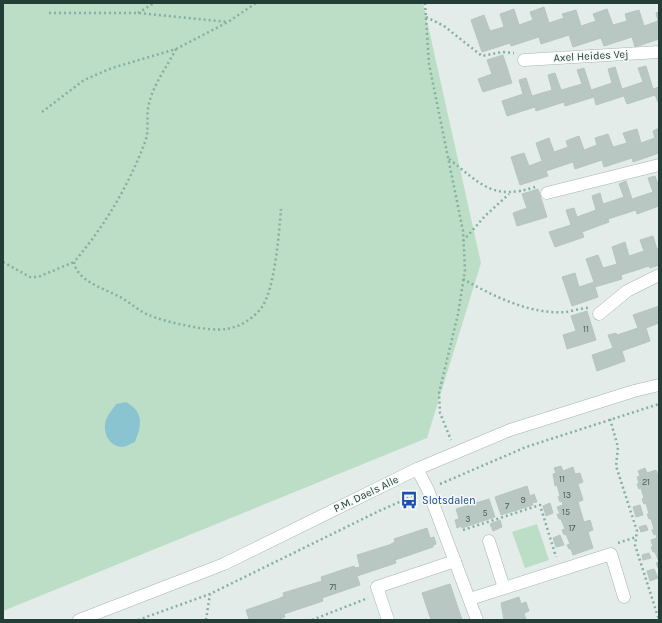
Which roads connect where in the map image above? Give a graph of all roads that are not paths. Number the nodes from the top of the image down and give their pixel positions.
1 (659, 52) edge
2 (524, 60) road end
3 (659, 165) edge
4 (547, 193) road end
5 (659, 276) edge
6 (599, 314) road end
7 (659, 385) edge
8 (417, 469) junction
9 (489, 541) dead end
10 (455, 561) junction
11 (504, 588) junction
12 (624, 596) dead end
13 (470, 599) junction
14 (79, 620) edge
15 (388, 620) edge
16 (476, 620) edge

1 - 2 street, Axel Heides Vej
3 - 4 street
5 - 6 street
7 - 8 street, P.M. Daels Alle
8 - 10 street
8 - 14 street, P.M. Daels Alle
9 - 11 street
10 - 13 street
10 - 15 street
11 - 12 street
11 - 13 street
13 - 16 street

